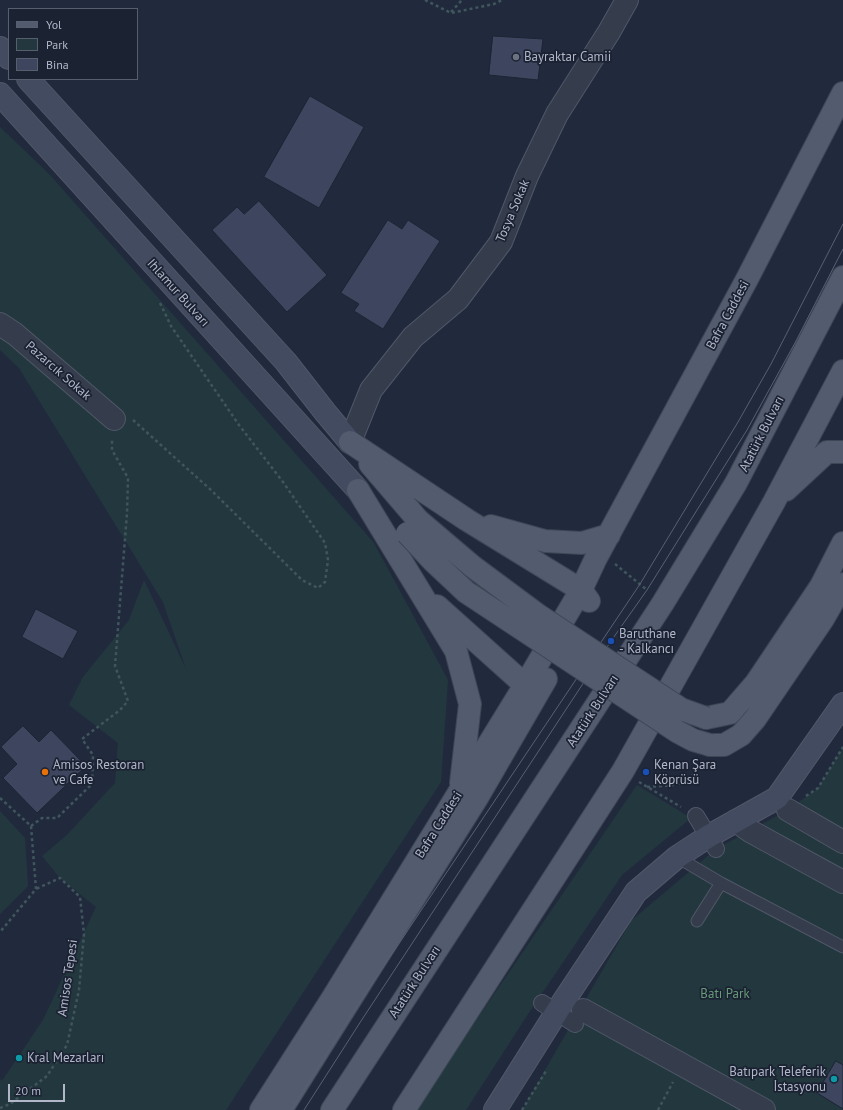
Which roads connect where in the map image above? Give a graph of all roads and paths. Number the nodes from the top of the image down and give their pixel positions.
1 (425, 0) edge
2 (462, 0) edge
3 (502, 0) edge
4 (627, 0) edge
5 (451, 13) junction
6 (0, 48) edge
7 (8, 57) edge
8 (29, 80) edge
9 (843, 93) edge
10 (0, 94) edge
11 (843, 278) edge
12 (159, 301) dead end
13 (0, 324) edge
14 (843, 371) edge
15 (114, 419) junction
16 (350, 442) junction
17 (843, 452) edge
18 (358, 490) junction
19 (774, 502) junction
20 (467, 520) junction
21 (413, 526) junction
22 (609, 534) junction
23 (843, 543) edge
24 (603, 555) junction
25 (843, 584) edge
26 (420, 591) junction
27 (586, 596) junction
28 (663, 603) junction
29 (534, 684) junction
30 (843, 704) edge
31 (710, 745) junction
32 (843, 747) edge
33 (622, 771) junction
34 (647, 787) junction
35 (461, 790) junction
36 (0, 798) edge
37 (788, 810) joint
38 (696, 816) joint
39 (736, 821) junction
40 (31, 826) junction
41 (712, 842) junction
42 (843, 842) edge
43 (678, 857) junction
44 (721, 882) junction
45 (843, 882) edge
46 (36, 889) junction
47 (698, 921) dead end
48 (0, 932) edge
49 (843, 947) edge
50 (549, 1008) junction
51 (579, 1017) joint
52 (684, 1064) junction
53 (546, 1070) dead end
54 (0, 1108) edge
55 (261, 1110) edge
56 (281, 1110) edge
57 (332, 1110) edge
58 (404, 1110) edge
59 (495, 1110) edge
60 (522, 1110) edge
61 (658, 1110) edge
62 (764, 1110) edge

1 - 5 path
2 - 5 path
3 - 5 path
4 - 16 street, Tosya Sokak
6 - 7 main road
8 - 16 main road
9 - 22 main road, Bafra Caddesi
10 - 18 main road, Ihlamur Bulvarı
11 - 28 main road, Atatürk Bulvarı
12 - 15 path
13 - 15 street, Pazarcık Sokak
14 - 19 main road
15 - 40 path
16 - 20 main road
16 - 21 main road
17 - 19 main road
18 - 21 main road
18 - 26 main road
19 - 33 main road
20 - 22 main road
20 - 27 main road
21 - 23 main road, bridge
21 - 31 main road, bridge
22 - 24 main road, Bafra Caddesi
22 - 27 main road, Bafra Caddesi
24 - 27 main road, Bafra Caddesi
24 - 28 path
25 - 31 main road
26 - 29 main road
26 - 35 main road
27 - 29 main road, Bafra Caddesi
28 - 57 main road, Atatürk Bulvarı
29 - 35 main road, Bafra Caddesi
29 - 56 main road, Bafra Caddesi
30 - 39 main road
31 - 34 path
32 - 37 path
33 - 34 path
33 - 58 main road
34 - 38 path
35 - 55 main road, Bafra Caddesi
36 - 40 path
37 - 42 street
38 - 41 street
39 - 41 main road
39 - 45 street
40 - 46 path
41 - 43 main road
43 - 44 lane
43 - 50 main road
44 - 47 lane
44 - 49 lane
46 - 48 path, Amisos Tepesi
46 - 54 path, Amisos Tepesi
50 - 51 street
50 - 59 main road
51 - 52 street
52 - 61 path
52 - 62 street
53 - 60 path

